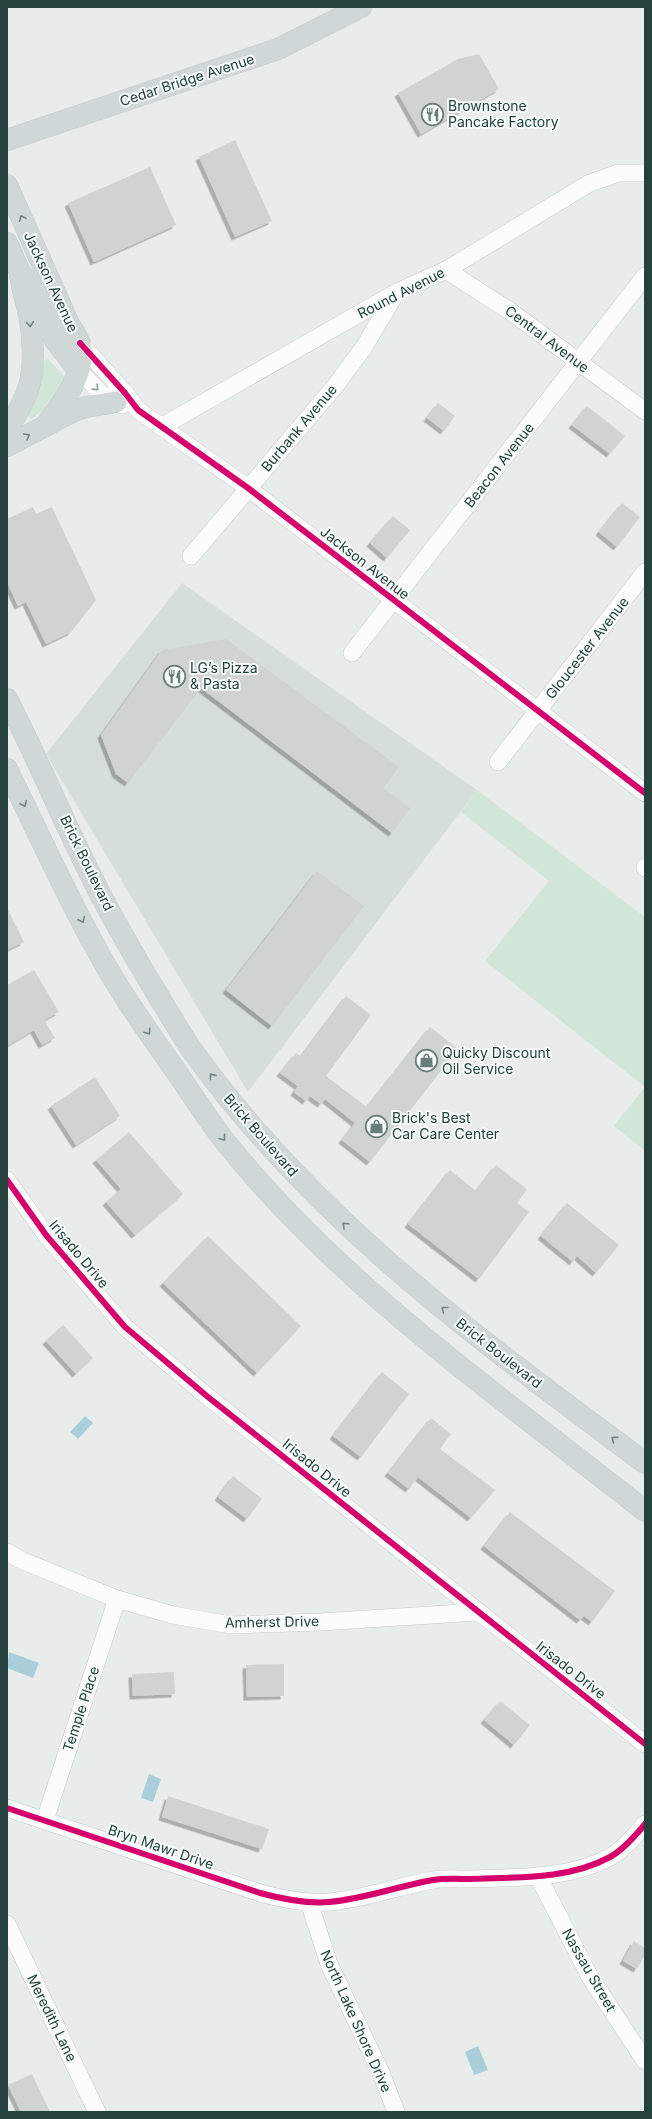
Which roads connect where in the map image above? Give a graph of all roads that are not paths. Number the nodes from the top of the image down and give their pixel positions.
1 (361, 7) edge
2 (7, 140) edge
3 (645, 173) edge
4 (7, 185) edge
5 (7, 243) edge
6 (446, 270) junction
7 (20, 272) junction
8 (645, 276) edge
9 (397, 292) junction
10 (80, 343) junction
11 (578, 363) junction
12 (78, 370) junction
13 (116, 402) junction
14 (138, 410) junction
15 (645, 411) edge
16 (46, 425) junction
17 (161, 427) junction
18 (7, 430) edge
19 (7, 446) edge
20 (248, 488) junction
21 (191, 556) dead end
22 (645, 572) edge
23 (393, 600) junction
24 (352, 653) dead end
25 (7, 699) edge
26 (538, 712) junction
27 (498, 762) dead end
28 (7, 769) edge
29 (645, 793) edge
30 (7, 1180) edge
31 (645, 1463) edge
32 (645, 1512) edge
33 (7, 1552) edge
34 (117, 1598) junction
35 (478, 1612) junction
36 (645, 1744) edge
37 (7, 1808) edge
38 (45, 1820) junction
39 (645, 1824) edge
40 (538, 1876) junction
41 (309, 1902) junction
42 (7, 1924) edge
43 (645, 2061) edge
44 (97, 2112) edge
45 (396, 2112) edge

1 - 2 main road, Cedar Bridge Avenue
3 - 6 street, Round Avenue
10 -> 4 main road, Jackson Avenue
5 - 7 main road, Jackson Avenue
6 - 9 street, Round Avenue
6 - 11 street, Central Avenue
7 - 12 main road, Jackson Avenue
7 -> 18 main road
8 - 11 street, Beacon Avenue
9 - 17 street, Round Avenue
9 - 20 street, Burbank Avenue
10 - 12 main road
10 - 14 street, Jackson Avenue
11 - 15 street, Central Avenue
11 - 23 street, Beacon Avenue
12 -> 13 street, Jackson Avenue
12 - 16 main road
13 - 14 street, Jackson Avenue
13 - 16 main road
14 - 17 street, Jackson Avenue
19 -> 16 main road
17 - 20 street, Jackson Avenue
20 - 21 street, Burbank Avenue
20 - 23 street, Jackson Avenue
22 - 26 street, Gloucester Avenue
23 - 24 street, Beacon Avenue
23 - 26 street, Jackson Avenue
31 -> 25 main road, Brick Boulevard
26 - 27 street, Gloucester Avenue
26 - 29 street, Jackson Avenue
28 -> 32 main road, Brick Boulevard
30 - 35 street, Irisado Drive
33 - 34 street, Amherst Drive
34 - 35 street, Amherst Drive
34 - 38 street, Temple Place
35 - 36 street, Irisado Drive
37 - 38 street, Bryn Mawr Drive
38 - 41 street, Bryn Mawr Drive
39 - 40 street
40 - 41 street
40 - 43 street, Nassau Street
41 - 45 street, North Lake Shore Drive
42 - 44 street, Meredith Lane

